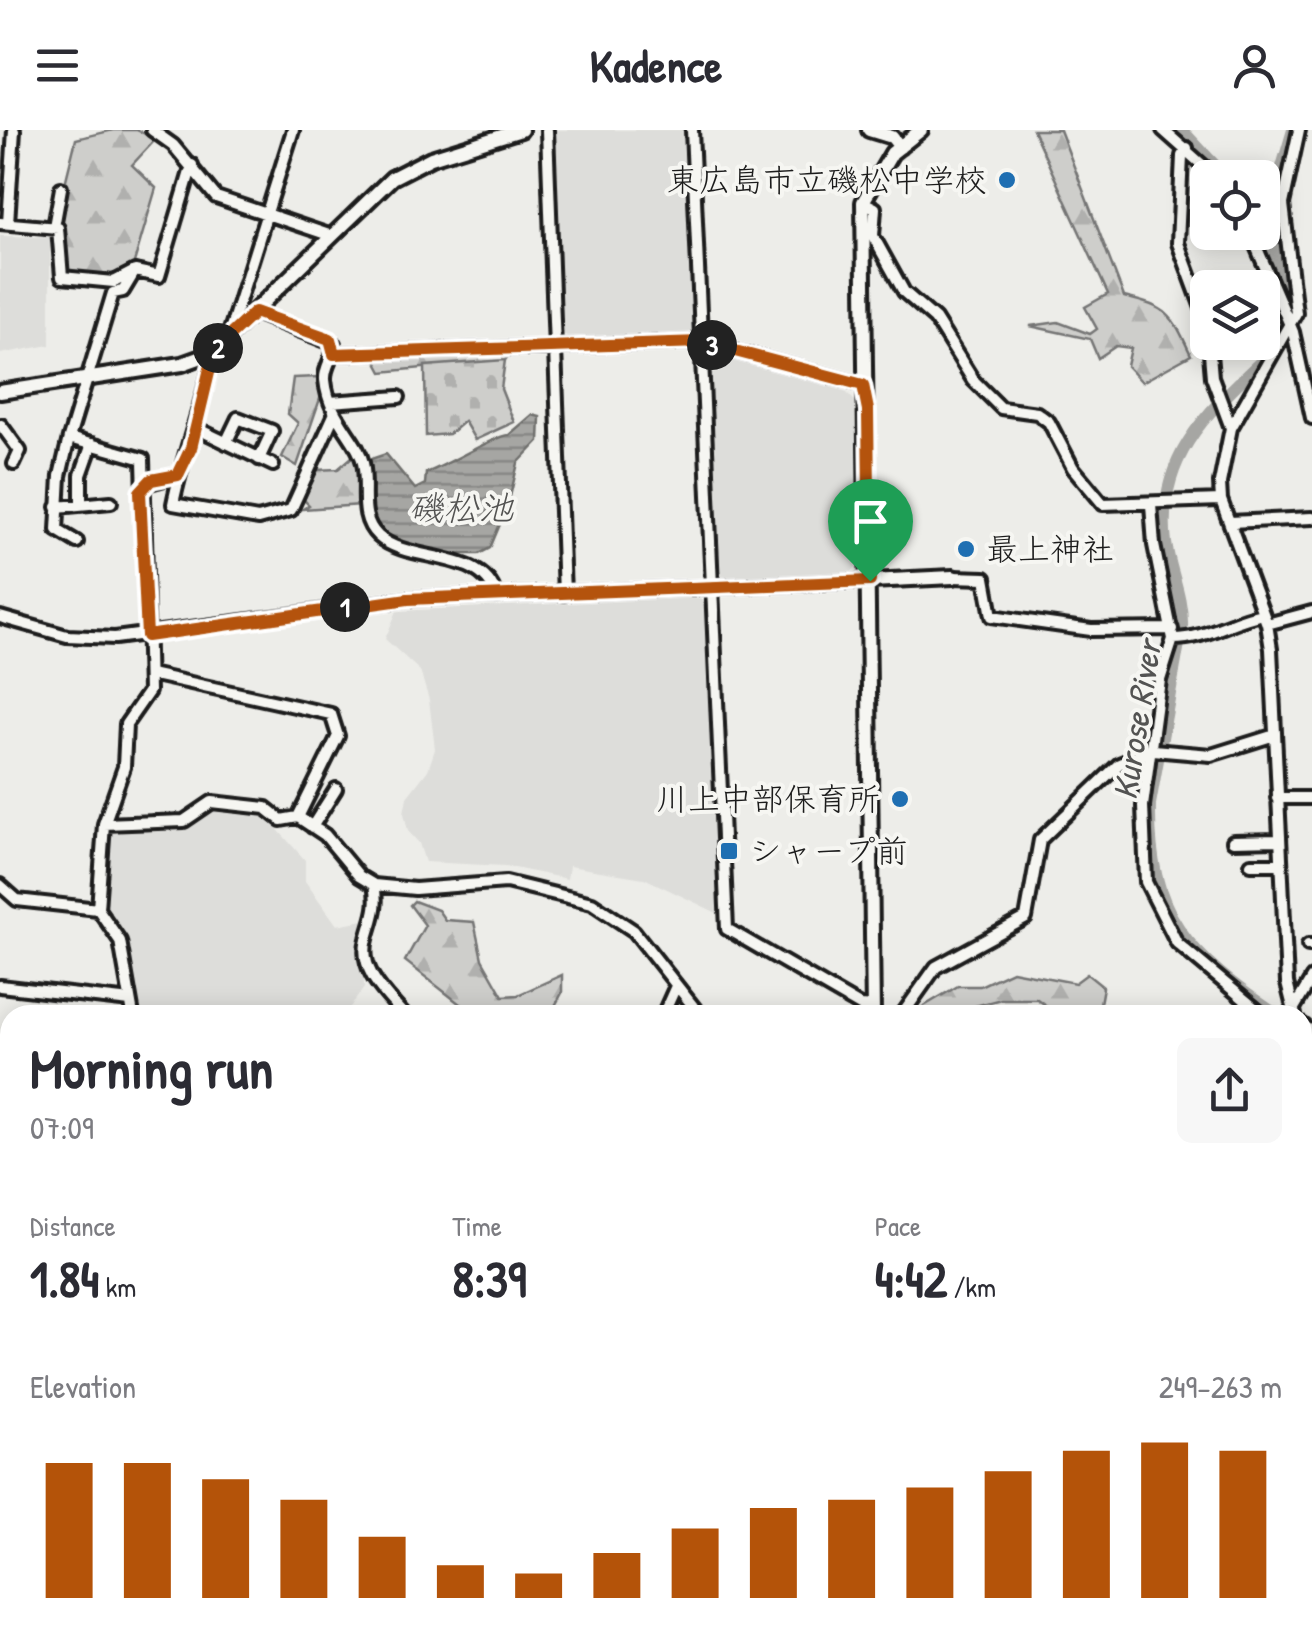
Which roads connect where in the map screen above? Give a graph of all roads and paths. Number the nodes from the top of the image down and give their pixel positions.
1 (14, 130) edge
2 (152, 130) edge
3 (293, 130) edge
4 (520, 130) edge
5 (547, 130) edge
6 (692, 130) edge
7 (869, 130) edge
8 (921, 130) edge
9 (1163, 130) edge
10 (1299, 130) edge
11 (896, 138) edge
12 (1187, 148) junction
13 (1199, 160) edge
14 (192, 165) junction
15 (60, 188) dead end
16 (862, 202) junction
17 (264, 213) junction
18 (4, 223) edge
19 (54, 227) junction
20 (332, 236) junction
21 (1258, 250) edge
22 (134, 271) junction
23 (1190, 275) edge
24 (255, 312) junction
25 (1291, 328) junction
26 (228, 341) junction
27 (701, 342) junction
28 (555, 349) junction
29 (210, 354) junction
30 (334, 354) junction
31 (1211, 360) edge
32 (88, 380) junction
33 (863, 385) junction
34 (0, 392) edge
35 (399, 396) dead end
36 (330, 402) junction
37 (334, 414) junction
38 (1312, 418) edge
39 (0, 423) edge
40 (196, 428) junction
41 (1230, 428) junction
42 (69, 438) junction
43 (226, 443) junction
44 (92, 444) junction
45 (259, 458) junction
46 (14, 464) dead end
47 (273, 465) dead end
48 (82, 475) junction
49 (178, 475) junction
50 (60, 476) junction
51 (146, 484) junction
52 (1222, 500) junction
53 (111, 502) dead end
54 (81, 504) junction
55 (1153, 505) junction
56 (57, 507) junction
57 (1312, 518) edge
58 (1230, 522) junction
59 (76, 542) dead end
60 (953, 578) joint
61 (870, 581) junction
62 (711, 589) junction
63 (564, 594) junction
64 (496, 596) junction
65 (1312, 612) edge
66 (0, 617) edge
67 (1265, 619) junction
68 (1173, 634) junction
69 (147, 636) junction
70 (150, 674) junction
71 (1274, 735) junction
72 (1160, 751) junction
73 (336, 788) dead end
74 (1277, 798) junction
75 (1312, 798) edge
76 (298, 817) junction
77 (104, 824) junction
78 (312, 827) junction
79 (1233, 840) dead end
80 (1278, 840) junction
81 (1251, 864) dead end
82 (1280, 864) junction
83 (374, 885) junction
84 (0, 886) edge
85 (98, 908) junction
86 (1312, 978) edge
87 (0, 986) edge
88 (676, 986) junction
89 (130, 1001) junction
90 (131, 1005) edge
91 (395, 1005) edge
92 (667, 1005) edge
93 (692, 1005) edge
94 (858, 1005) edge
95 (873, 1005) edge
96 (909, 1005) edge
97 (1251, 1005) edge
98 (1289, 1005) edge
99 (1297, 1005) edge

1 - 18 street
2 - 14 street
3 - 17 street
4 - 20 main road
5 - 28 street
6 - 27 street
7 - 11 main road
8 - 11 main road
9 - 12 street
10 - 25 street
11 - 16 main road
12 - 13 street
12 - 23 street
14 - 17 street
14 - 22 street
15 - 19 street
16 - 33 main road
16 - 55 street
17 - 20 street
17 - 26 street
18 - 19 street
19 - 22 street
20 - 24 main road
21 - 25 street
22 - 32 street
24 - 26 main road
24 - 30 street
25 - 38 street
25 - 41 street
26 - 29 main road
27 - 28 street
27 - 33 street
27 - 62 street
28 - 30 street
28 - 63 street
29 - 32 main road
29 - 40 street
30 - 36 street
31 - 41 street
32 - 34 main road
32 - 42 street
33 - 61 main road
35 - 36 street
36 - 37 street
37 - 49 street
37 - 64 street
39 - 46 street
40 - 43 street
40 - 49 street
41 - 52 street
42 - 44 street
42 - 50 street
43 - 45 street
43 - 45 street
44 - 48 street
44 - 51 street
45 - 47 street
48 - 50 street
48 - 54 street
49 - 51 street
50 - 56 street
51 - 69 street
52 - 55 street
52 - 58 street
53 - 54 street
54 - 56 street
55 - 68 street
56 - 59 street
57 - 58 street
58 - 67 street
60 - 61 main road
60 - 68 street
61 - 62 street
61 - 95 main road
62 - 63 street
62 - 94 street
63 - 64 street
64 - 69 street
65 - 67 street
66 - 69 street
67 - 68 street
67 - 71 street
68 - 72 street
69 - 70 street
70 - 76 street
70 - 77 street
71 - 72 street
71 - 74 street
72 - 96 street
72 - 97 street
73 - 78 street
74 - 75 street
74 - 80 street
76 - 77 street
76 - 78 street
77 - 85 street
78 - 83 street
79 - 80 street
80 - 82 street
81 - 82 street
82 - 98 street
83 - 88 street
83 - 91 street
84 - 85 street
85 - 89 street
86 - 99 street
87 - 89 street
88 - 92 street
88 - 93 street
89 - 90 street

